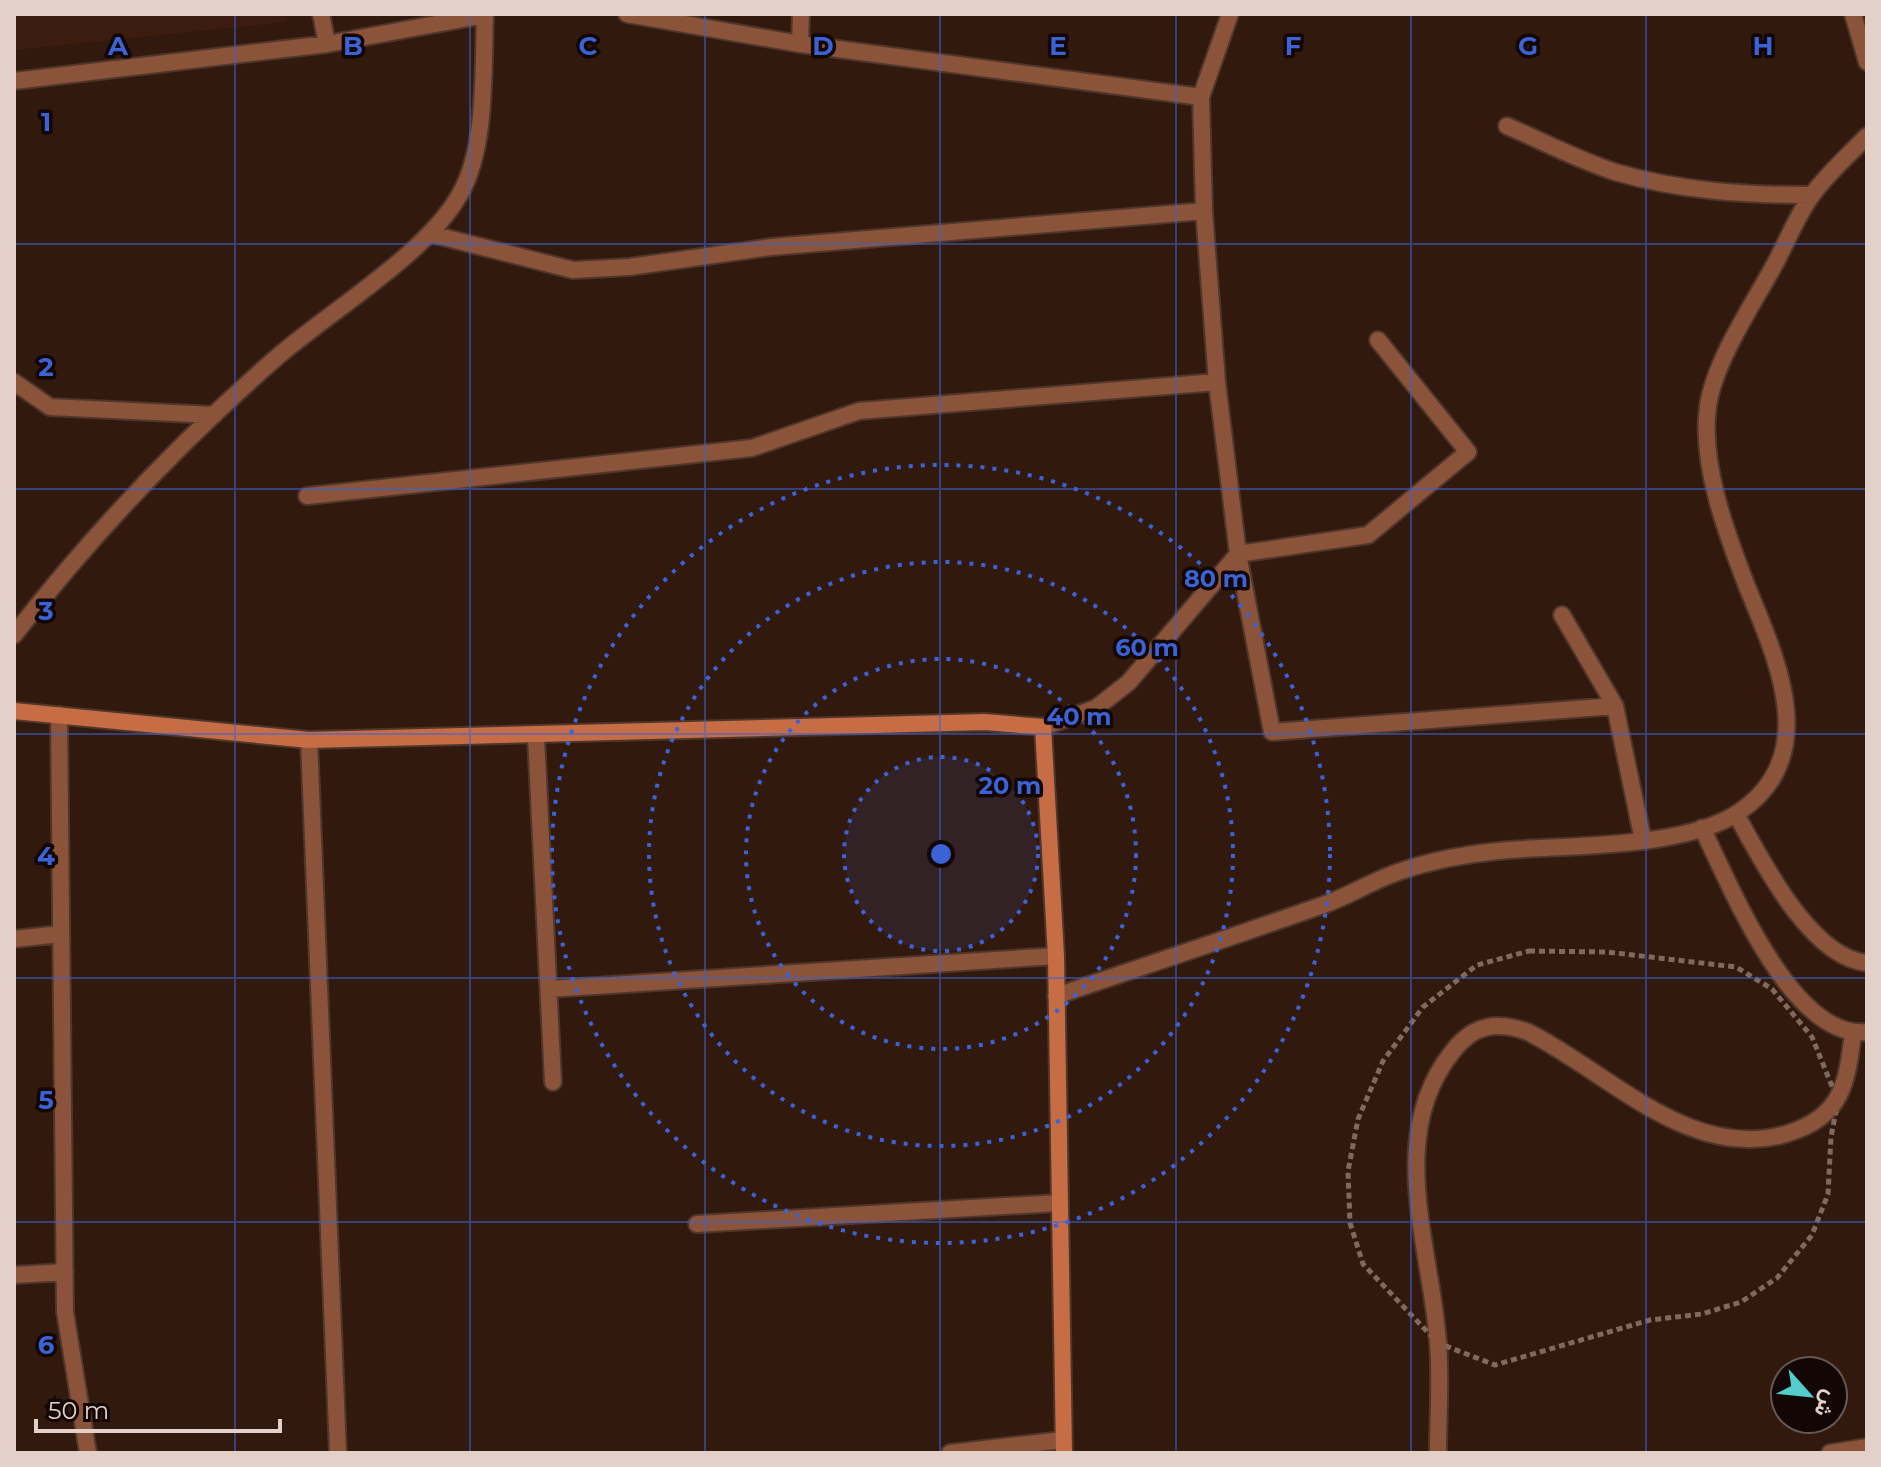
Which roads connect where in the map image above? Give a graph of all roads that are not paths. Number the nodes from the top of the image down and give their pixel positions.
1 (321, 14) edge
2 (627, 14) edge
3 (801, 14) edge
4 (1230, 14) edge
5 (1853, 14) edge
6 (488, 15) edge
7 (327, 44) junction
8 (800, 44) junction
9 (1867, 62) edge
10 (14, 81) edge
11 (1201, 97) junction
12 (1507, 126) dead end
13 (1867, 136) edge
14 (1811, 195) junction
15 (1204, 211) junction
16 (431, 234) junction
17 (1378, 340) dead end
18 (14, 382) edge
19 (1217, 382) junction
20 (214, 415) junction
21 (307, 496) dead end
22 (1238, 554) junction
23 (1562, 615) dead end
24 (14, 635) edge
25 (1615, 706) junction
26 (14, 711) edge
27 (59, 715) junction
28 (1043, 727) junction
29 (536, 737) junction
30 (309, 740) junction
31 (1736, 814) junction
32 (1702, 828) junction
33 (1643, 840) junction
34 (61, 934) junction
35 (14, 939) edge
36 (1056, 956) junction
37 (1867, 963) edge
38 (549, 989) junction
39 (1056, 996) junction
40 (1860, 1032) edge
41 (553, 1082) dead end
42 (1058, 1203) junction
43 (697, 1224) dead end
44 (65, 1272) junction
45 (14, 1275) edge
46 (1063, 1446) edge
47 (1867, 1447) edge
48 (88, 1453) edge
49 (338, 1453) edge
50 (950, 1453) edge
51 (1438, 1453) edge
52 (1830, 1453) edge

1 - 7 street
2 - 8 street
3 - 8 street
4 - 11 street
5 - 9 street
6 - 7 street
6 - 16 street
7 - 10 street
8 - 11 street
11 - 15 street
12 - 14 street
13 - 14 street
14 - 31 street
15 - 16 street
15 - 19 street
16 - 20 street
17 - 22 street
18 - 20 street
19 - 21 street
19 - 22 street
20 - 24 street
22 - 25 street
22 - 28 street
23 - 25 street
25 - 33 street
26 - 27 street
27 - 30 street
27 - 34 street
28 - 29 street
28 - 36 street
29 - 30 street
29 - 38 street
30 - 49 street
31 - 32 street
31 - 37 street
32 - 33 street
32 - 40 street
33 - 39 street
34 - 35 street
34 - 44 street
36 - 38 street
36 - 39 street
38 - 41 street
39 - 42 street
40 - 51 street
42 - 43 street
42 - 46 street
44 - 45 street
44 - 48 street
46 - 50 street
47 - 52 street

